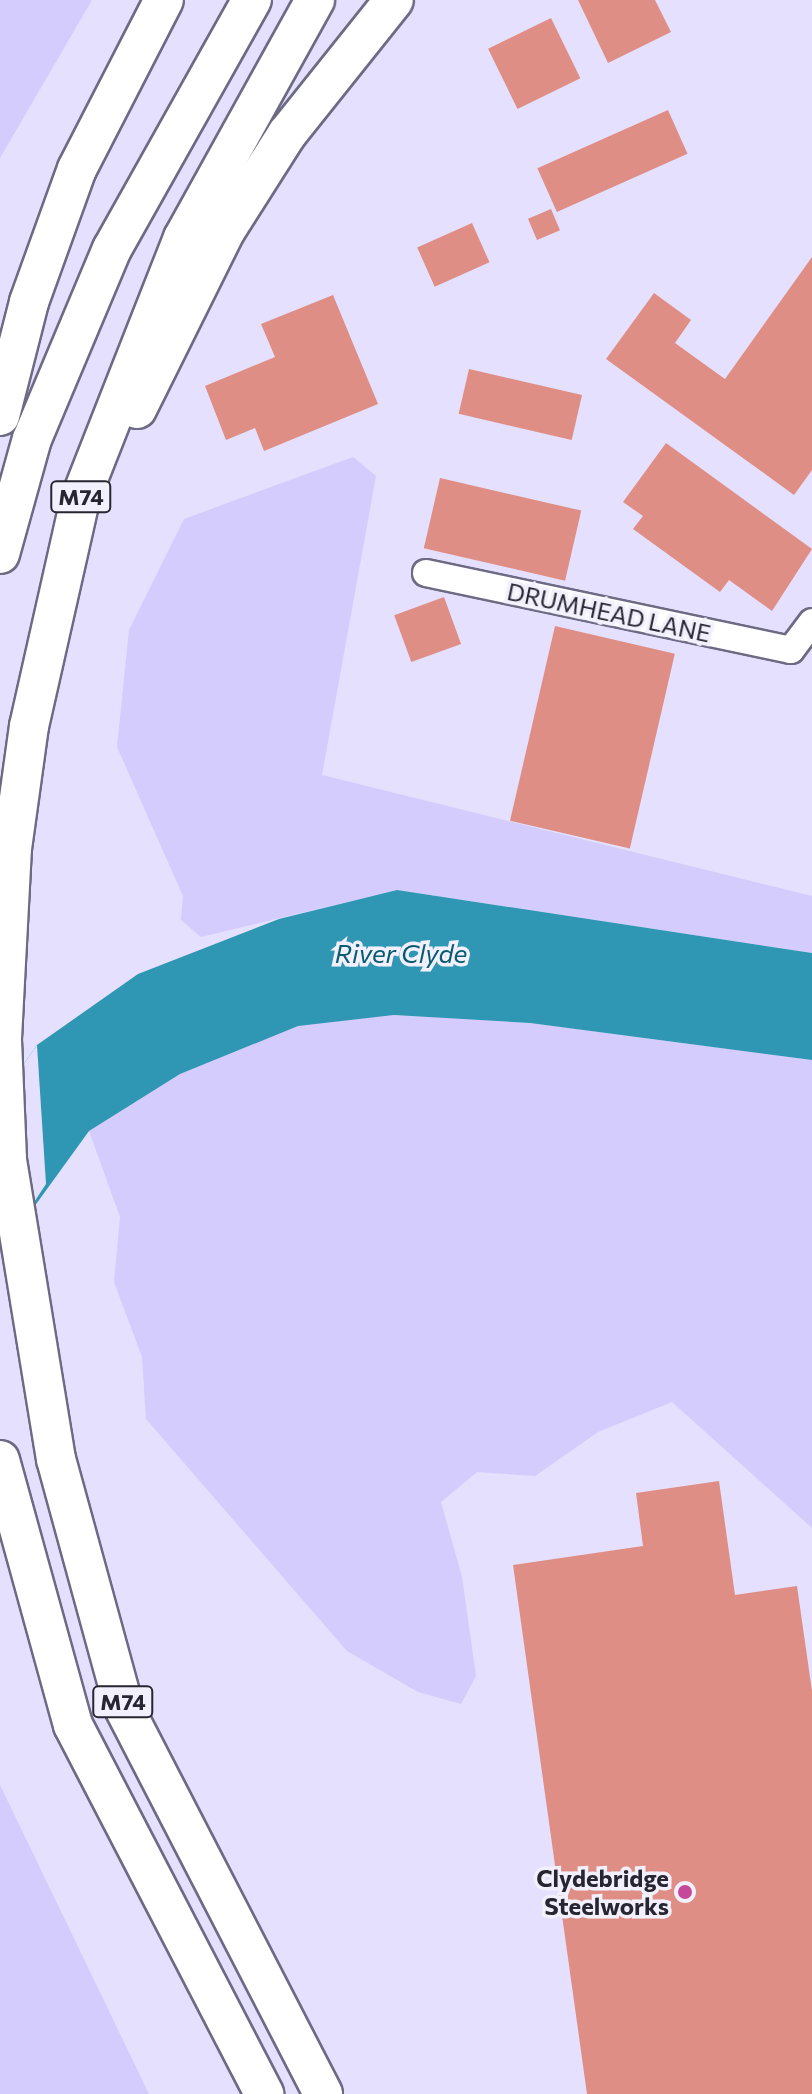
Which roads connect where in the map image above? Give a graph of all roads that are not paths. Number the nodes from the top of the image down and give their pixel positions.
1 (164, 0) edge
2 (252, 0) edge
3 (315, 0) edge
4 (394, 0) edge
5 (0, 416) edge
6 (0, 554) edge
7 (426, 573) dead end
8 (812, 622) edge
9 (45, 643) junction
10 (0, 1460) edge
11 (264, 2094) edge
12 (323, 2094) edge

1 - 5 highway
2 - 6 highway, M74
3 - 9 highway, M74
4 - 9 highway, M74
7 - 8 street, DRUMHEAD LANE
9 - 12 highway, M74
10 - 11 highway, M74

